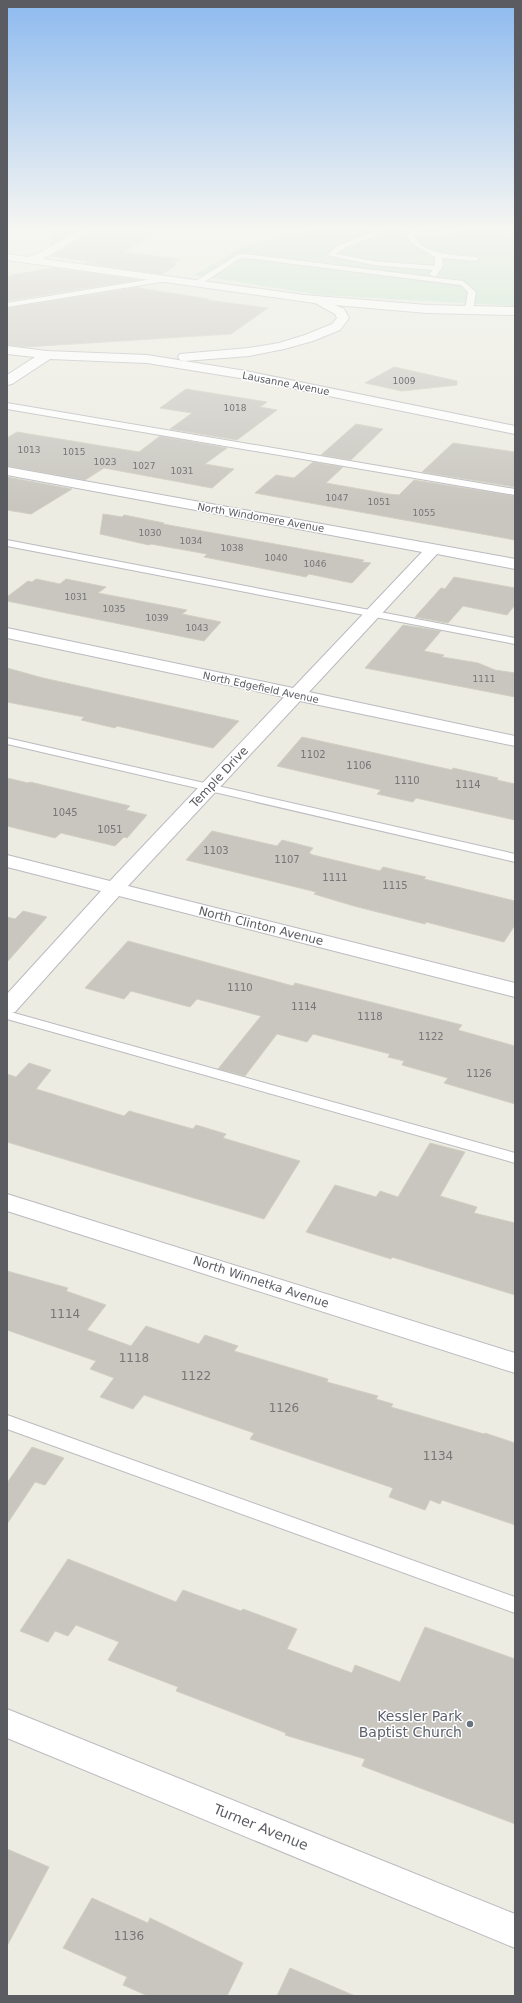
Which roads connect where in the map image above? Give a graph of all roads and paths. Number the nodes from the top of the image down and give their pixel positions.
1 (343, 319) edge
2 (358, 321) dead end
3 (336, 327) junction
4 (7, 350) edge
5 (249, 352) junction
6 (47, 355) junction
7 (147, 360) junction
8 (246, 375) junction
9 (7, 381) edge
10 (7, 406) edge
11 (515, 430) edge
12 (7, 471) edge
13 (515, 492) edge
14 (7, 543) edge
15 (433, 549) junction
16 (515, 564) edge
17 (372, 613) junction
18 (7, 633) edge
19 (515, 641) edge
20 (296, 694) junction
21 (7, 741) edge
22 (515, 741) edge
23 (210, 788) junction
24 (515, 858) edge
25 (7, 861) edge
26 (114, 889) junction
27 (515, 990) edge
28 (7, 1007) edge
29 (7, 1016) edge
30 (515, 1158) edge
31 (7, 1202) edge
32 (515, 1363) edge
33 (7, 1422) edge
34 (515, 1605) edge
35 (7, 1723) edge
36 (515, 1931) edge

1 - 3 street
2 - 3 street
3 - 5 street
4 - 6 street, Lausanne Avenue
5 - 7 street
5 - 8 street
6 - 7 street, Lausanne Avenue
6 - 9 street
7 - 8 street, Lausanne Avenue
8 - 11 street, Lausanne Avenue
10 - 13 lane
12 - 15 street, North Windomere Avenue
14 - 17 lane
15 - 16 street, North Windomere Avenue
15 - 17 street, Temple Drive
17 - 19 lane
17 - 20 street, Temple Drive
18 - 20 street, North Edgefield Avenue
20 - 22 street, North Edgefield Avenue
20 - 23 street, Temple Drive
21 - 23 lane
23 - 24 lane
23 - 26 street, Temple Drive
25 - 26 street, North Clinton Avenue
26 - 27 street, North Clinton Avenue
26 - 28 street, Temple Drive
29 - 30 lane
31 - 32 street, North Winnetka Avenue
33 - 34 lane
35 - 36 street, Turner Avenue

